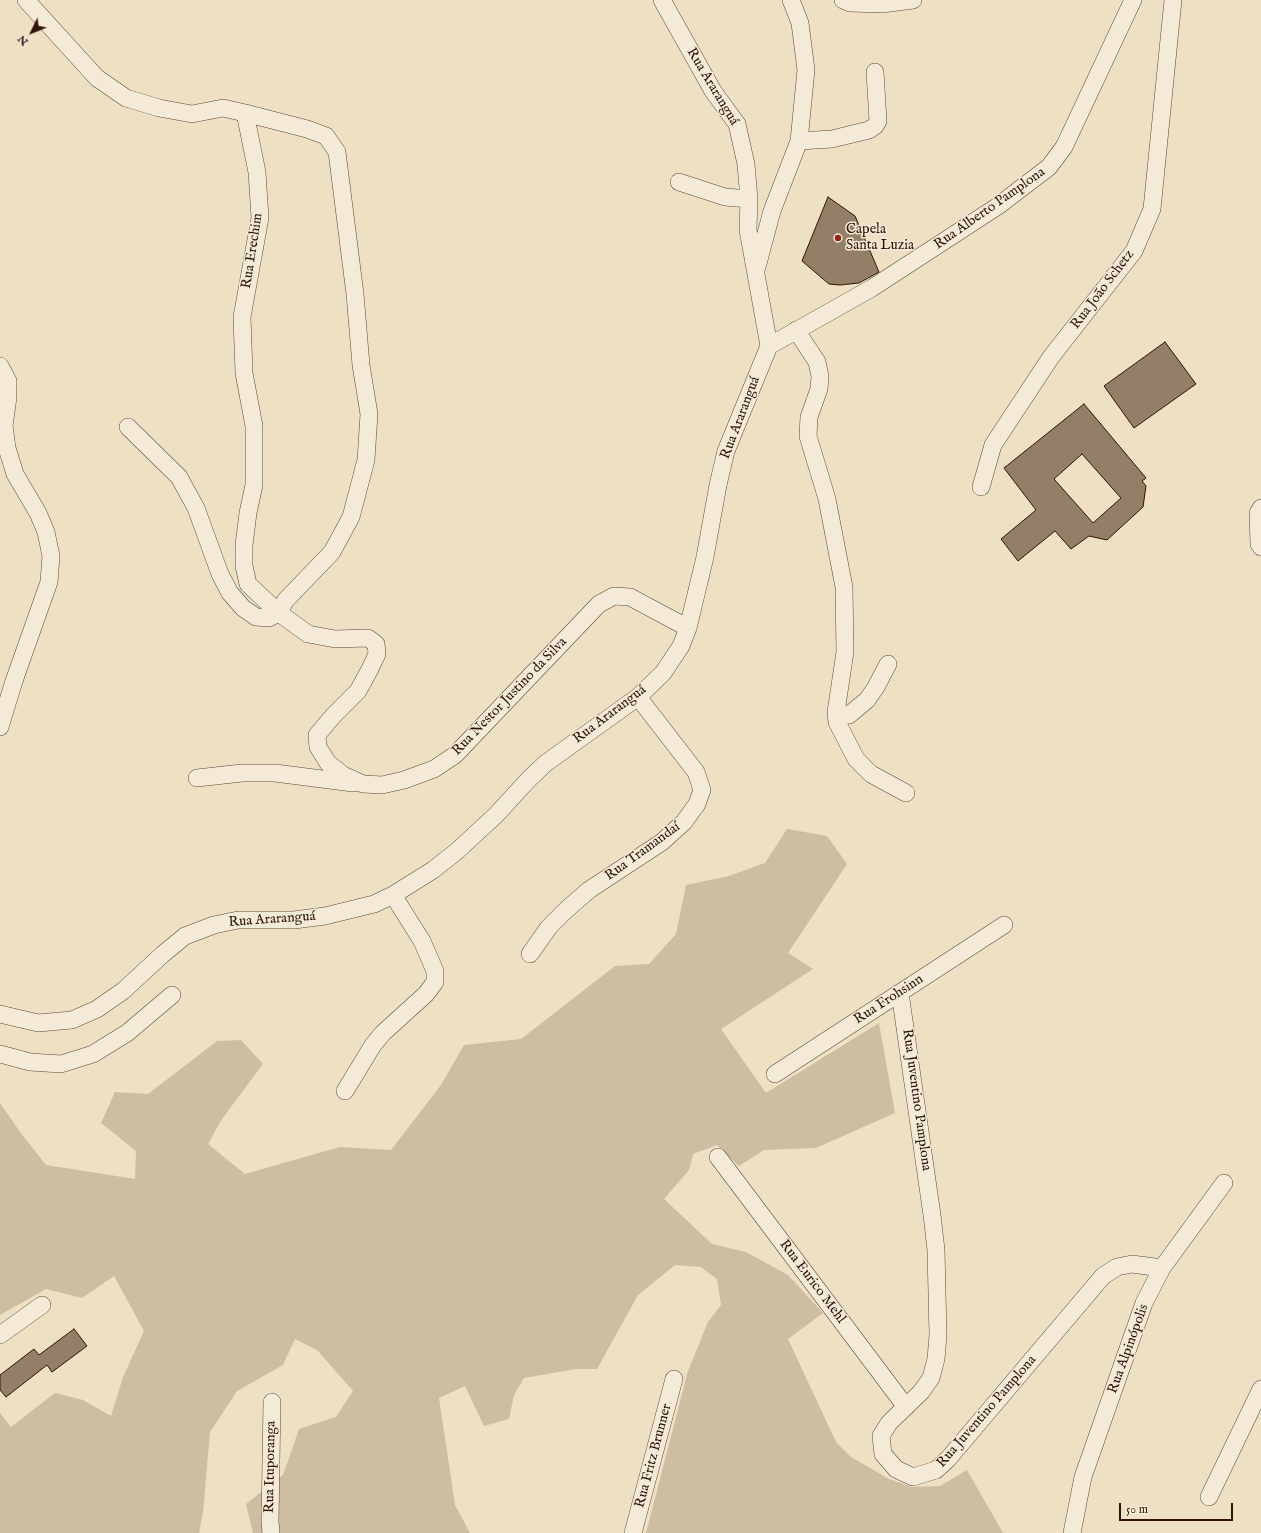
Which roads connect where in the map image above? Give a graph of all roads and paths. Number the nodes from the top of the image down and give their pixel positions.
1 (26, 0) edge
2 (662, 0) edge
3 (791, 0) edge
4 (843, 0) edge
5 (912, 0) edge
6 (1133, 0) edge
7 (1173, 0) edge
8 (875, 72) dead end
9 (245, 113) junction
10 (799, 142) junction
11 (679, 182) dead end
12 (749, 199) junction
13 (756, 271) junction
14 (796, 330) junction
15 (769, 346) junction
16 (0, 366) edge
17 (128, 427) dead end
18 (981, 487) dead end
19 (1261, 508) edge
20 (1261, 547) edge
21 (279, 613) junction
22 (688, 628) junction
23 (888, 664) dead end
24 (638, 697) junction
25 (836, 712) junction
26 (0, 727) edge
27 (197, 778) dead end
28 (363, 784) junction
29 (906, 793) dead end
30 (393, 895) junction
31 (1004, 925) dead end
32 (530, 954) dead end
33 (900, 993) junction
34 (172, 995) dead end
35 (0, 1014) edge
36 (0, 1054) edge
37 (775, 1074) dead end
38 (345, 1091) dead end
39 (718, 1157) dead end
40 (1224, 1183) dead end
41 (1162, 1268) junction
42 (42, 1305) dead end
43 (0, 1335) edge
44 (674, 1378) dead end
45 (1261, 1389) edge
46 (272, 1402) dead end
47 (906, 1407) junction
48 (1209, 1498) dead end
49 (271, 1533) edge
50 (633, 1533) edge
51 (1072, 1533) edge

1 - 9 street
2 - 12 street, Rua Araranguá
3 - 10 street
4 - 5 street
6 - 14 street, Rua Alberto Pamplona
7 - 18 street, Rua João Schetz
8 - 10 street
9 - 21 street, Rua Erechim
9 - 21 street
10 - 13 street
11 - 12 street
12 - 13 street, Rua Araranguá
13 - 15 street, Rua Araranguá
14 - 15 street, Rua Alberto Pamplona
14 - 25 street
15 - 22 street, Rua Araranguá
16 - 26 street
17 - 21 street
19 - 20 street
21 - 28 street, Rua Nestor Justino da Silva
22 - 24 street, Rua Araranguá
22 - 28 street, Rua Nestor Justino da Silva
23 - 25 street
24 - 30 street, Rua Araranguá
24 - 32 street, Rua Tramandaí
25 - 29 street
27 - 28 street
30 - 35 street, Rua Araranguá
30 - 38 street
31 - 33 street, Rua Frohsinn
33 - 37 street, Rua Frohsinn
33 - 47 street, Rua Juventino Pamplona
34 - 36 street
39 - 47 street, Rua Eurico Mehl
40 - 41 street, Rua Alpinópolis
41 - 47 street, Rua Juventino Pamplona
41 - 51 street, Rua Alpinópolis
42 - 43 street
44 - 50 street, Rua Fritz Brunner
45 - 48 street
46 - 49 street, Rua Ituporanga

